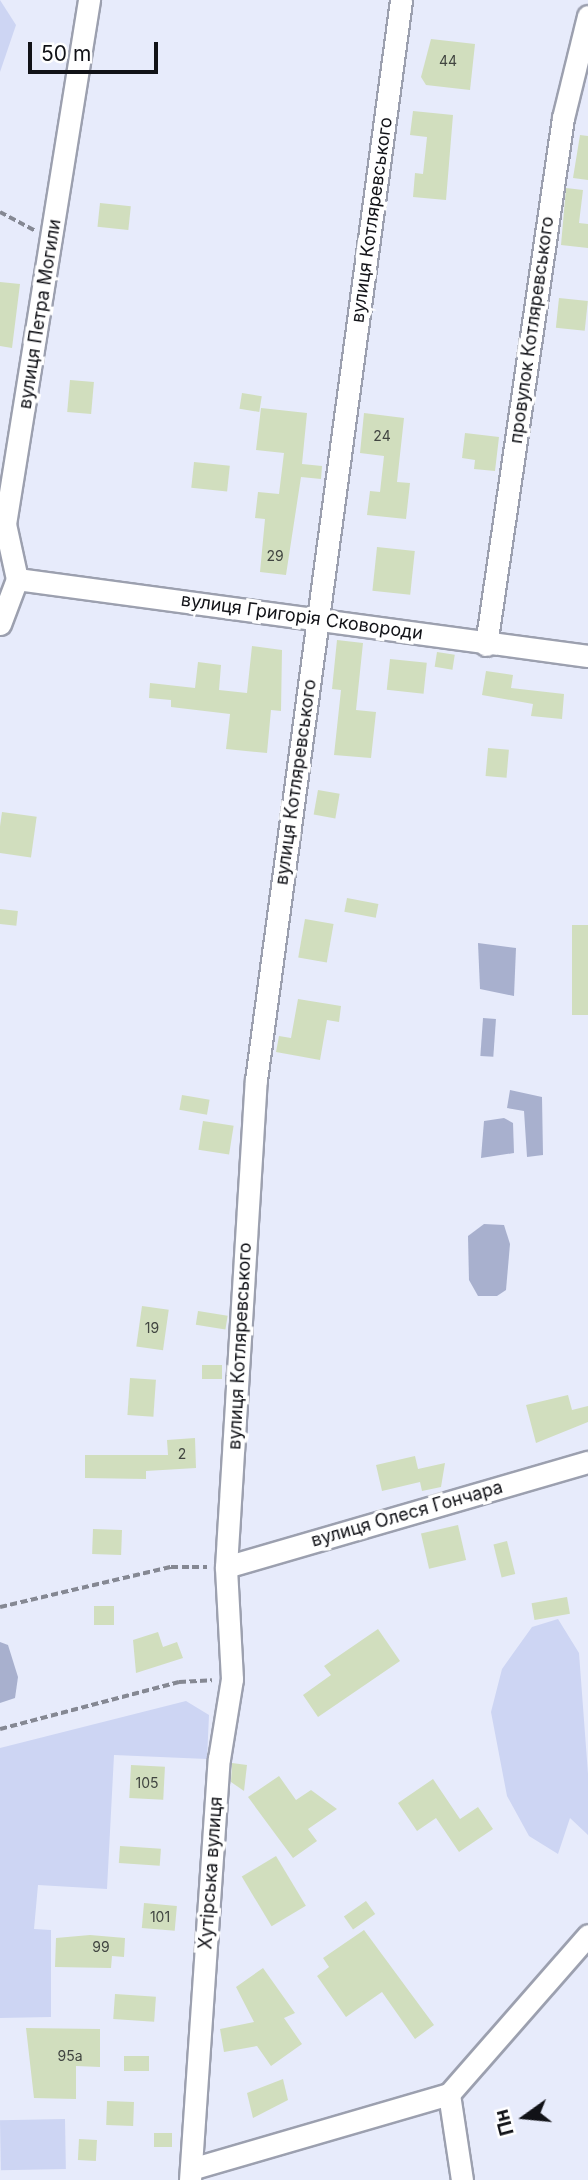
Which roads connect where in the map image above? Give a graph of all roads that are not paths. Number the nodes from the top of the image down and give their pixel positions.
1 (89, 0) edge
2 (401, 0) edge
3 (588, 16) edge
4 (17, 579) junction
5 (318, 617) junction
6 (0, 624) edge
7 (486, 645) junction
8 (588, 656) edge
9 (588, 1462) edge
10 (226, 1567) junction
11 (588, 1935) edge
12 (449, 2094) junction
13 (191, 2175) edge
14 (462, 2180) edge

1 - 4 street, вулиця Петра Могили
2 - 5 street, вулиця Котляревського
3 - 7 street, провулок Котляревського
4 - 5 street, вулиця Григорія Сковороди
4 - 6 street
5 - 7 street, вулиця Григорія Сковороди
5 - 10 street, вулиця Котляревського
7 - 8 street, вулиця Григорія Сковороди
9 - 10 street, вулиця Олеся Гончара
10 - 13 street, Хутірська вулиця
11 - 12 street
12 - 13 street
12 - 14 street

